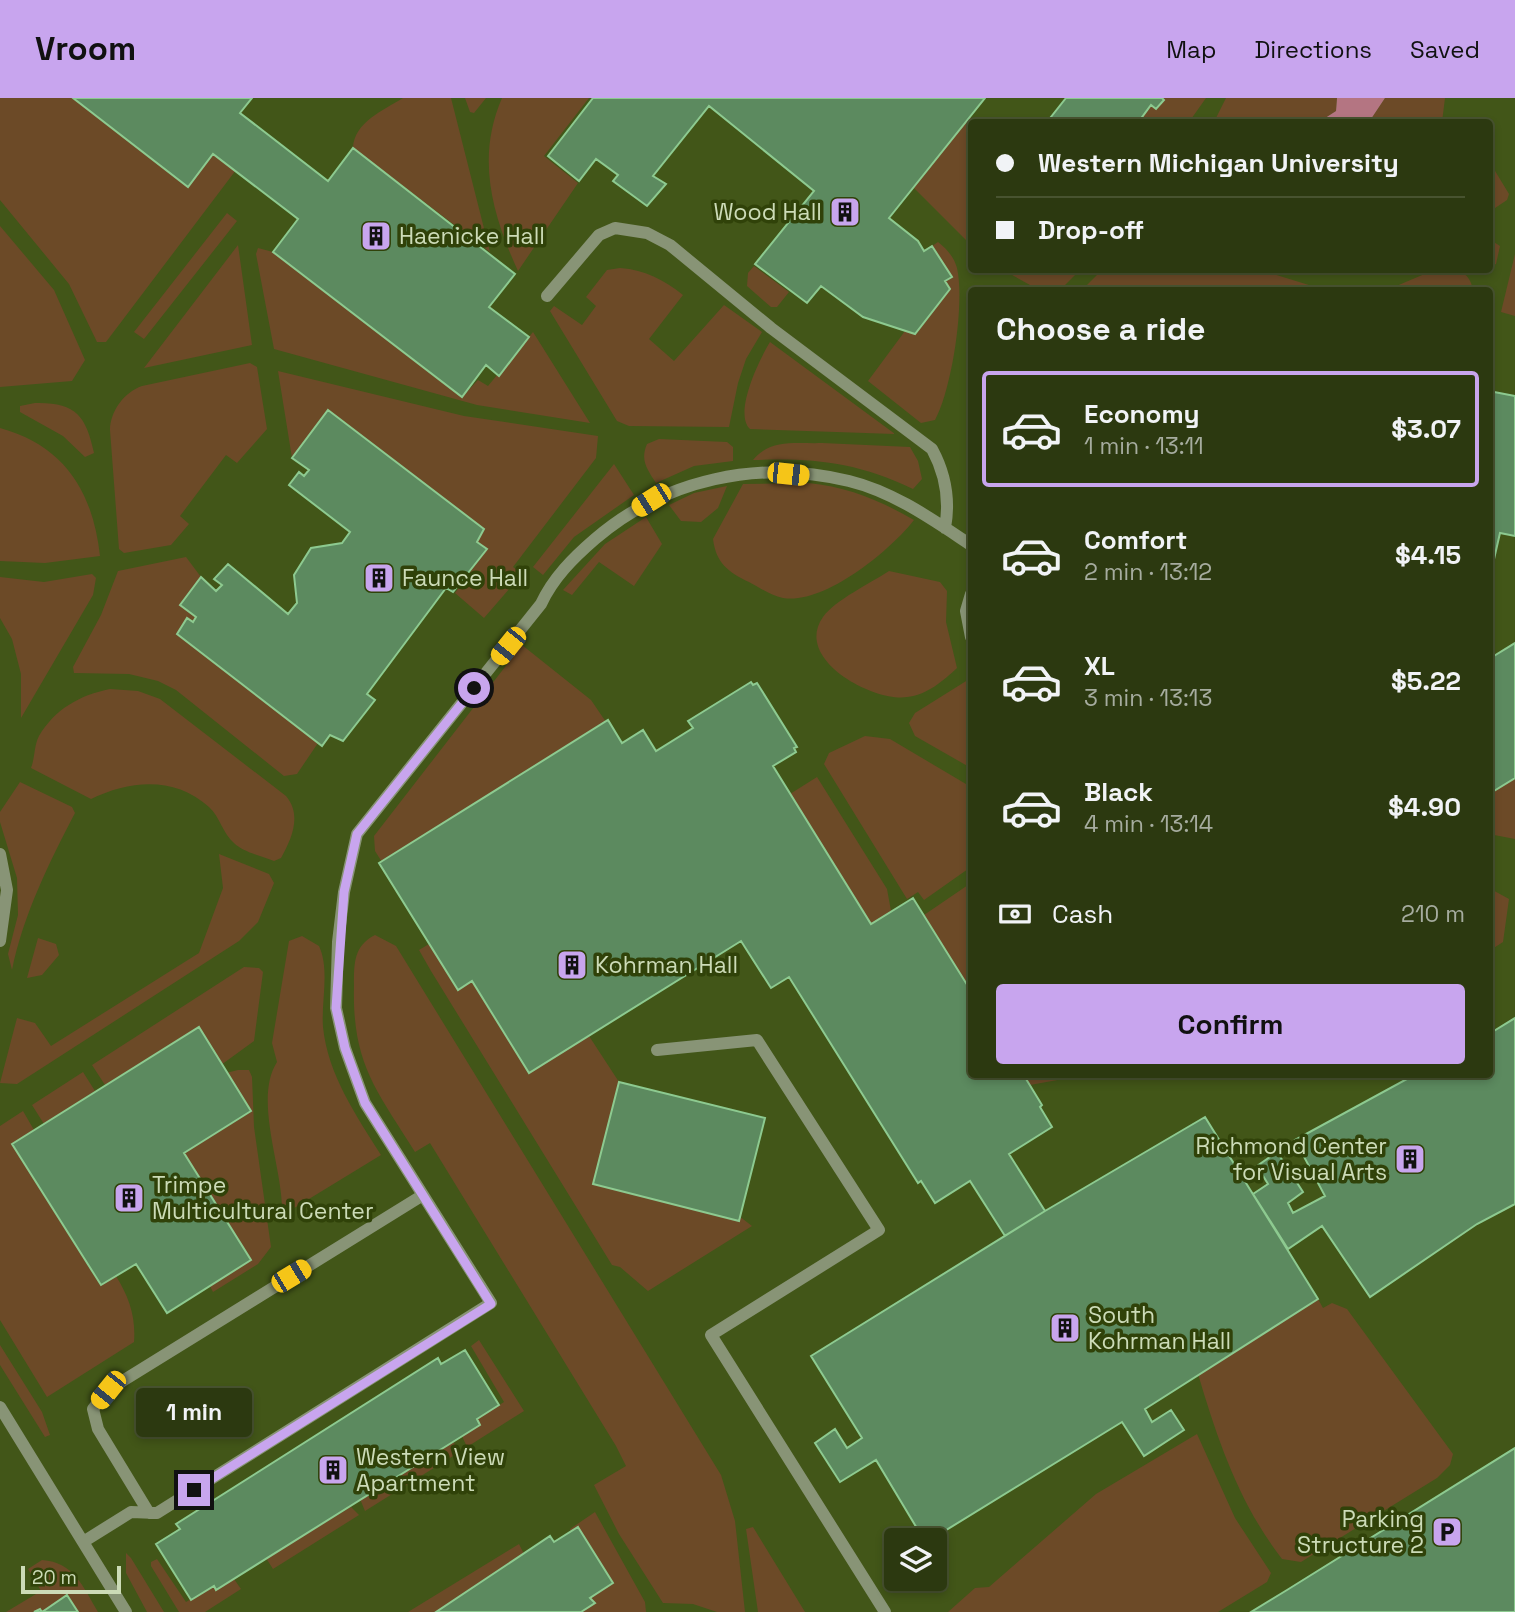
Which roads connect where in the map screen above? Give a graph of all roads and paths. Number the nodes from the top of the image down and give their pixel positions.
1 (547, 296) dead end
2 (945, 528) junction
3 (968, 543) edge
4 (968, 604) edge
5 (968, 621) edge
6 (1, 856) edge
7 (0, 941) edge
8 (657, 1049) dead end
9 (423, 1195) junction
10 (0, 1407) edge
11 (149, 1513) junction
12 (83, 1542) junction
13 (126, 1612) edge
14 (885, 1612) edge

1 - 2 street
2 - 3 street
2 - 9 street
4 - 5 street
6 - 7 street
8 - 14 street
9 - 11 street
9 - 11 street
10 - 12 street
11 - 12 street
12 - 13 street

